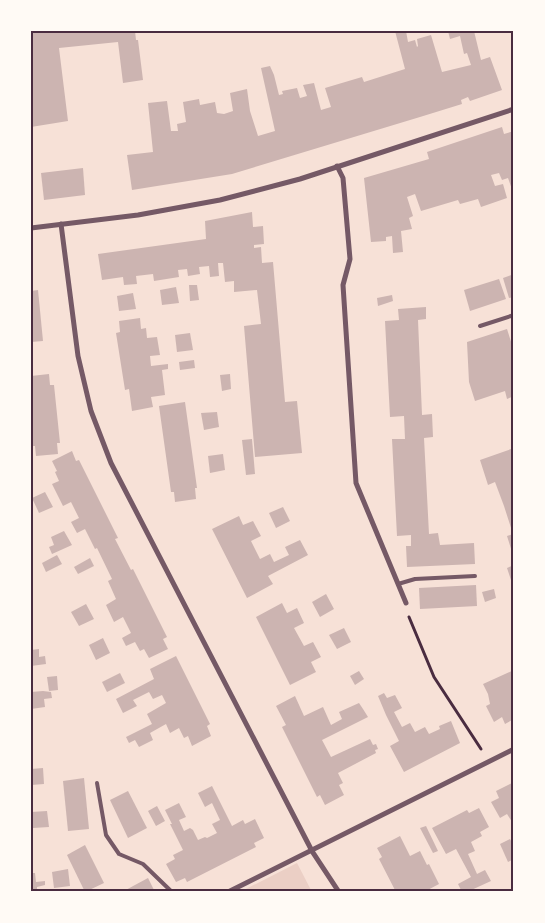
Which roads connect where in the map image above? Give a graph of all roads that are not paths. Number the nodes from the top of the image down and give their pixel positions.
1 (514, 109) edge
2 (337, 166) junction
3 (61, 224) junction
4 (31, 228) edge
5 (514, 315) edge
6 (480, 326) dead end
7 (476, 576) dead end
8 (398, 584) junction
9 (406, 603) road end
10 (514, 749) edge
11 (97, 782) dead end
12 (312, 851) junction
13 (172, 892) edge
14 (228, 892) edge
15 (338, 892) edge

1 - 2 street
2 - 3 street
2 - 8 street
3 - 4 street
3 - 12 street
5 - 6 lane
7 - 8 lane
8 - 9 street
10 - 12 street
11 - 13 lane
12 - 14 street
12 - 15 street

